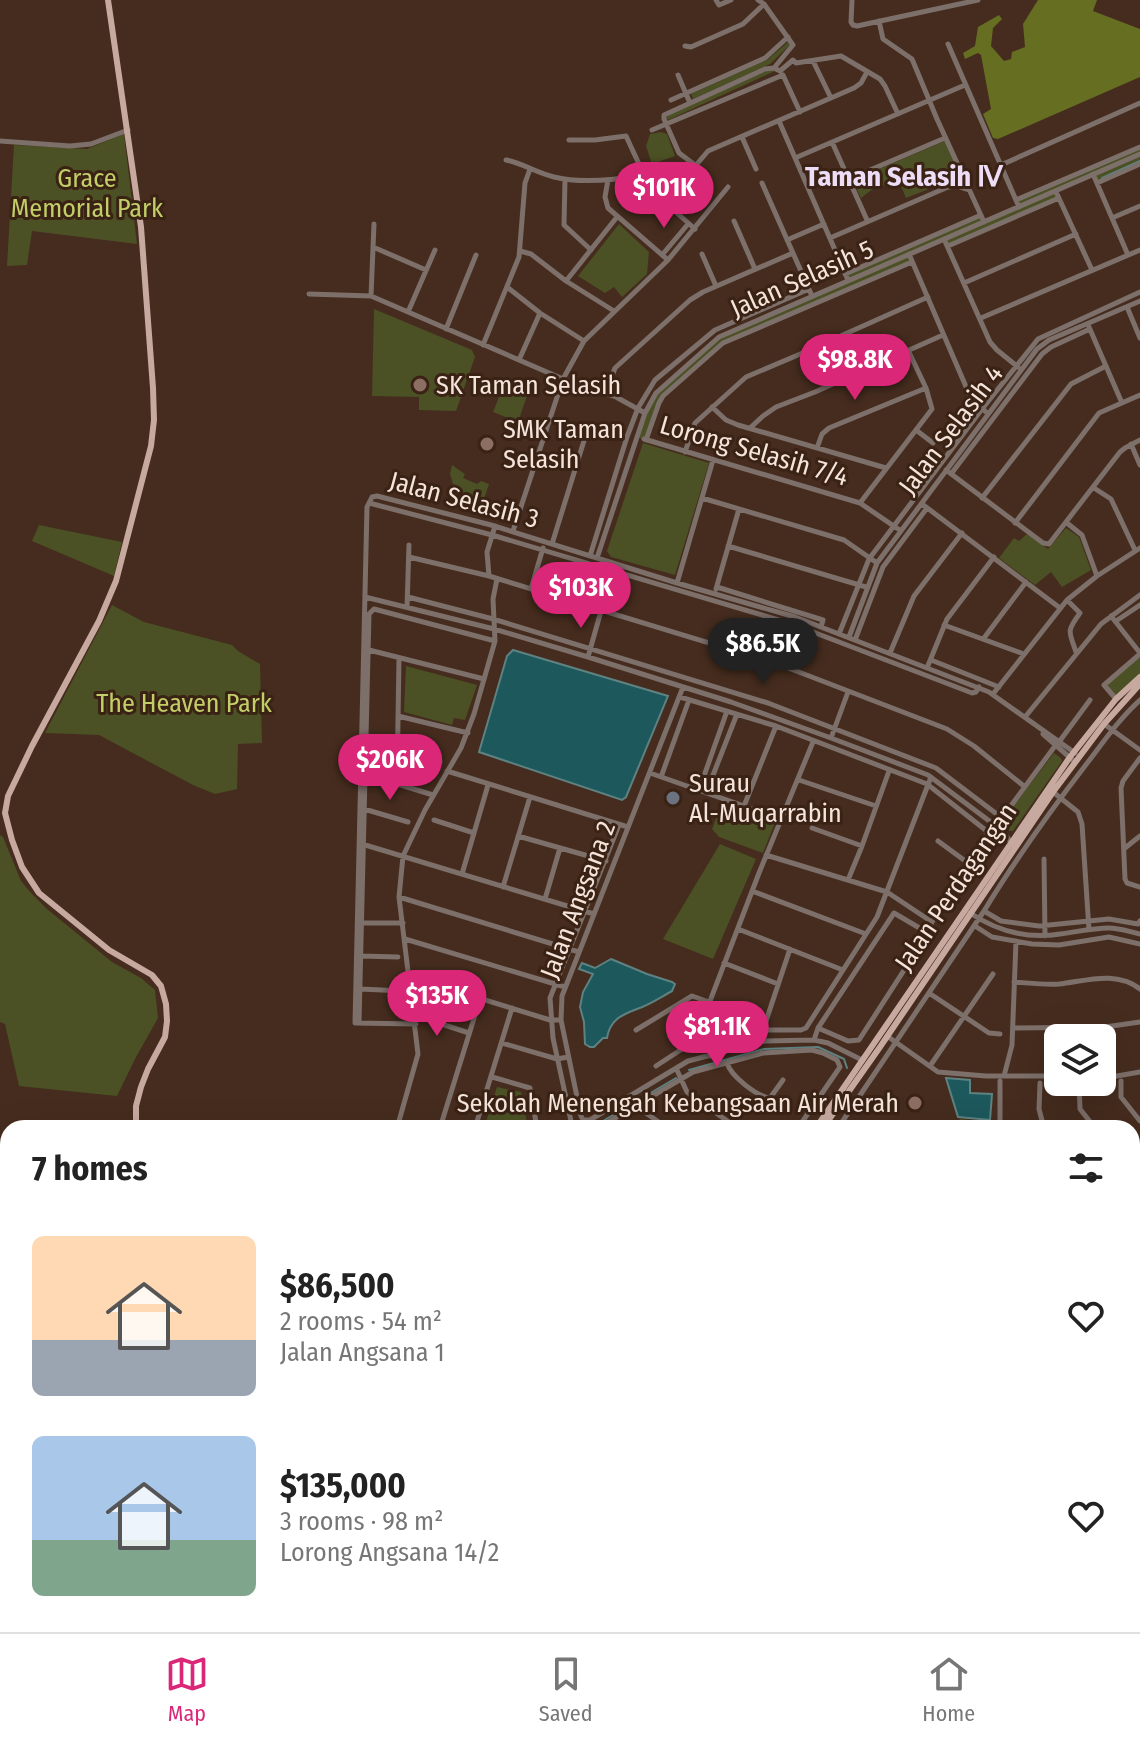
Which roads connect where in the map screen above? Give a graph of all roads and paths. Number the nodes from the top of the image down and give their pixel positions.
1 (108, 0) edge
2 (716, 0) edge
3 (731, 0) edge
4 (852, 0) edge
5 (978, 0) edge
6 (761, 2) edge
7 (879, 21) junction
8 (788, 37) junction
9 (948, 44) dead end
10 (685, 46) dead end
11 (813, 61) junction
12 (779, 71) junction
13 (867, 72) junction
14 (678, 75) dead end
15 (965, 85) junction
16 (686, 93) junction
17 (831, 98) junction
18 (671, 100) dead end
19 (929, 100) junction
20 (690, 103) junction
21 (1140, 103) edge
22 (800, 112) junction
23 (898, 114) junction
24 (779, 121) junction
25 (666, 124) junction
26 (128, 130) junction
27 (652, 130) dead end
28 (742, 137) junction
29 (945, 138) junction
30 (569, 140) dead end
31 (0, 141) edge
32 (832, 142) junction
33 (1140, 147) edge
34 (1140, 154) edge
35 (795, 158) junction
36 (506, 160) dead end
37 (1140, 164) edge
38 (695, 165) junction
39 (1001, 165) junction
40 (530, 169) junction
41 (756, 169) dead end
42 (1093, 174) junction
43 (643, 175) junction
44 (565, 179) junction
45 (849, 179) junction
46 (608, 180) junction
47 (762, 183) dead end
48 (1097, 183) junction
49 (728, 187) dead end
50 (969, 190) junction
51 (1057, 194) junction
52 (664, 203) junction
53 (1018, 204) junction
54 (1140, 206) edge
55 (617, 217) junction
56 (1112, 218) junction
57 (983, 219) junction
58 (867, 220) junction
59 (734, 221) dead end
60 (374, 224) dead end
61 (688, 224) junction
62 (824, 224) junction
63 (695, 229) junction
64 (1076, 234) junction
65 (830, 238) junction
66 (944, 239) junction
67 (787, 240) junction
68 (948, 246) junction
69 (373, 247) junction
70 (914, 248) junction
71 (435, 250) dead end
72 (591, 250) junction
73 (1140, 250) edge
74 (520, 251) junction
75 (793, 253) junction
76 (702, 254) dead end
77 (909, 254) junction
78 (476, 255) dead end
79 (662, 255) junction
80 (1128, 255) junction
81 (668, 260) junction
82 (912, 262) junction
83 (755, 269) junction
84 (426, 270) junction
85 (1092, 270) junction
86 (847, 277) junction
87 (566, 281) junction
88 (964, 283) junction
89 (717, 286) junction
90 (507, 287) junction
91 (809, 289) junction
92 (1140, 292) edge
93 (309, 294) dead end
94 (371, 296) junction
95 (812, 296) junction
96 (928, 297) junction
97 (1140, 301) edge
98 (1127, 307) junction
99 (614, 311) junction
100 (408, 312) junction
101 (540, 313) junction
102 (981, 318) junction
103 (1088, 327) junction
104 (446, 329) junction
105 (943, 335) junction
106 (1140, 338) edge
107 (584, 341) junction
108 (483, 345) junction
109 (908, 350) junction
110 (519, 360) junction
111 (1106, 366) junction
112 (1019, 367) junction
113 (563, 379) junction
114 (926, 388) junction
115 (605, 394) junction
116 (1140, 395) edge
117 (1122, 403) junction
118 (712, 407) junction
119 (638, 408) junction
120 (982, 409) junction
121 (645, 413) junction
122 (988, 414) junction
123 (550, 420) junction
124 (750, 428) junction
125 (916, 430) junction
126 (587, 431) junction
127 (604, 437) dead end
128 (637, 437) junction
129 (646, 440) junction
130 (1140, 440) edge
131 (933, 443) dead end
132 (1131, 444) junction
133 (817, 448) junction
134 (685, 452) junction
135 (713, 460) junction
136 (1140, 465) edge
137 (886, 468) junction
138 (937, 470) junction
139 (947, 473) junction
140 (1094, 488) junction
141 (702, 498) junction
142 (982, 498) junction
143 (369, 503) junction
144 (860, 503) junction
145 (925, 506) junction
146 (739, 509) junction
147 (1015, 523) junction
148 (1067, 523) junction
149 (495, 526) junction
150 (893, 526) junction
151 (901, 531) junction
152 (512, 532) junction
153 (962, 533) junction
154 (492, 535) junction
155 (548, 543) junction
156 (409, 545) dead end
157 (728, 546) junction
158 (1138, 549) edge
159 (542, 550) junction
160 (409, 557) junction
161 (594, 557) junction
162 (994, 557) junction
163 (869, 559) junction
164 (877, 563) junction
165 (489, 576) junction
166 (1097, 576) junction
167 (497, 579) junction
168 (1026, 582) junction
169 (677, 583) junction
170 (858, 585) junction
171 (717, 587) junction
172 (866, 587) junction
173 (531, 589) junction
174 (714, 594) junction
175 (1140, 595) edge
176 (365, 597) junction
177 (408, 597) junction
178 (1067, 600) junction
179 (1140, 605) edge
180 (407, 607) junction
181 (1060, 608) junction
182 (601, 611) junction
183 (795, 617) junction
184 (493, 619) junction
185 (1114, 619) junction
186 (792, 624) junction
187 (944, 625) junction
188 (821, 627) junction
189 (494, 629) junction
190 (839, 634) junction
191 (984, 638) junction
192 (852, 639) junction
193 (495, 641) junction
194 (365, 649) junction
195 (590, 649) junction
196 (890, 653) junction
197 (1076, 653) junction
198 (1024, 654) junction
199 (1140, 654) edge
200 (588, 657) junction
201 (399, 658) junction
202 (931, 660) junction
203 (778, 664) junction
204 (927, 668) junction
205 (1140, 677) edge
206 (484, 679) junction
207 (1140, 684) edge
208 (683, 687) junction
209 (979, 687) junction
210 (999, 687) junction
211 (848, 692) junction
212 (993, 694) junction
213 (680, 697) junction
214 (1116, 699) junction
215 (689, 700) junction
216 (1090, 700) dead end
217 (1140, 700) edge
218 (727, 711) junction
219 (737, 714) junction
220 (398, 716) junction
221 (1025, 717) junction
222 (1104, 724) junction
223 (776, 726) junction
224 (834, 729) junction
225 (1113, 730) junction
226 (468, 733) junction
227 (831, 738) junction
228 (813, 742) junction
229 (1057, 744) junction
230 (1140, 750) edge
231 (397, 751) junction
232 (1074, 757) junction
233 (1140, 758) edge
234 (440, 762) dead end
235 (447, 771) junction
236 (889, 771) junction
237 (362, 773) junction
238 (650, 773) junction
239 (661, 777) junction
240 (931, 777) junction
241 (799, 780) junction
242 (397, 783) junction
243 (927, 784) junction
244 (488, 785) junction
245 (1025, 787) junction
246 (699, 790) junction
247 (1053, 792) junction
248 (706, 793) junction
249 (433, 795) junction
250 (530, 797) junction
251 (1061, 798) junction
252 (744, 806) junction
253 (876, 806) junction
254 (364, 809) junction
255 (1002, 818) junction
256 (781, 819) junction
257 (434, 820) dead end
258 (408, 822) dead end
259 (619, 825) junction
260 (996, 826) junction
261 (628, 827) junction
262 (812, 828) dead end
263 (1004, 832) junction
264 (474, 833) junction
265 (1017, 833) junction
266 (518, 836) junction
267 (1140, 836) edge
268 (938, 841) dead end
269 (360, 843) junction
270 (1011, 843) junction
271 (862, 846) junction
272 (560, 848) junction
273 (1124, 848) junction
274 (766, 855) junction
275 (403, 856) junction
276 (1044, 859) dead end
277 (605, 861) junction
278 (968, 863) junction
279 (613, 864) junction
280 (462, 874) junction
281 (848, 880) junction
282 (1139, 886) edge
283 (503, 887) junction
284 (752, 891) junction
285 (887, 892) junction
286 (399, 897) junction
287 (545, 899) junction
288 (984, 911) junction
289 (585, 912) junction
290 (970, 913) junction
291 (594, 914) junction
292 (979, 919) junction
293 (1088, 921) junction
294 (1140, 921) edge
295 (932, 922) junction
296 (359, 923) junction
297 (403, 923) junction
298 (975, 926) junction
299 (1045, 926) junction
300 (738, 929) junction
301 (1089, 930) junction
302 (928, 933) junction
303 (866, 934) junction
304 (1140, 934) edge
305 (1045, 936) junction
306 (405, 939) junction
307 (1016, 941) junction
308 (1140, 944) edge
309 (568, 949) junction
310 (790, 949) junction
311 (579, 952) junction
312 (361, 956) junction
313 (398, 957) dead end
314 (724, 963) junction
315 (843, 970) junction
316 (993, 974) dead end
317 (410, 977) junction
318 (1014, 982) junction
319 (555, 984) junction
320 (778, 984) junction
321 (566, 987) junction
322 (360, 989) junction
323 (1140, 989) edge
324 (403, 991) dead end
325 (929, 993) junction
326 (480, 999) junction
327 (709, 1002) junction
328 (512, 1008) junction
329 (414, 1015) junction
330 (964, 1016) junction
331 (550, 1020) junction
332 (561, 1020) junction
333 (1140, 1022) edge
334 (359, 1023) junction
335 (416, 1024) junction
336 (818, 1028) junction
337 (1013, 1028) junction
338 (636, 1030) dead end
339 (763, 1030) junction
340 (469, 1033) junction
341 (1000, 1034) dead end
342 (887, 1036) junction
343 (814, 1040) junction
344 (896, 1042) junction
345 (502, 1043) junction
346 (706, 1045) junction
347 (710, 1056) junction
348 (568, 1057) junction
349 (557, 1059) junction
350 (862, 1060) junction
351 (727, 1063) junction
352 (656, 1066) dead end
353 (930, 1066) junction
354 (676, 1068) junction
355 (1140, 1072) edge
356 (1044, 1076) edge
357 (1116, 1076) edge
358 (492, 1077) junction
359 (681, 1078) junction
360 (1002, 1078) junction
361 (783, 1080) dead end
362 (1121, 1081) dead end
363 (1040, 1083) dead end
364 (1080, 1096) edge
365 (641, 1103) junction
366 (136, 1120) edge
367 (399, 1120) edge
368 (442, 1120) edge
369 (478, 1120) edge
370 (536, 1120) edge
371 (571, 1120) edge
372 (586, 1120) edge
373 (589, 1120) edge
374 (613, 1120) edge
375 (656, 1120) edge
376 (726, 1120) edge
377 (804, 1120) edge
378 (821, 1120) edge
379 (829, 1120) edge
380 (843, 1120) edge
381 (1000, 1120) edge
382 (1042, 1120) edge
383 (1089, 1120) edge
384 (1139, 1120) edge

1 - 26 main road
2 - 3 street
4 - 7 street
5 - 7 street
6 - 8 street
6 - 10 street
7 - 19 street
8 - 12 street
8 - 16 street
9 - 15 street
11 - 12 street
11 - 13 street
11 - 17 street
12 - 20 street
12 - 22 street
12 - 25 street
13 - 17 street
13 - 23 street
14 - 16 street
15 - 19 street
15 - 39 street
16 - 18 street
16 - 20 street
17 - 22 street
19 - 23 street
19 - 29 street
20 - 25 street
21 - 39 street
22 - 24 street
23 - 32 street
24 - 28 street
24 - 35 street
25 - 27 street
25 - 38 street
26 - 31 street
26 - 366 main road
28 - 38 street
28 - 41 street
29 - 45 street
29 - 50 street
30 - 43 street
32 - 35 street
32 - 45 street
33 - 53 street
34 - 42 street, Jalan Selasih 5
35 - 62 street
36 - 40 street
37 - 48 street
38 - 52 street
39 - 53 street
40 - 44 street
40 - 74 street
42 - 48 street
42 - 51 street, Jalan Selasih 5
43 - 46 street
43 - 52 street
44 - 46 street
44 - 72 street
45 - 58 street
46 - 55 street
47 - 67 street
48 - 56 street
49 - 63 street
50 - 57 street
50 - 58 street
51 - 53 street, Jalan Selasih 5
51 - 64 street
51 - 68 street
52 - 61 street
53 - 57 street, Jalan Selasih 5
54 - 56 street
55 - 72 street
55 - 79 street
56 - 80 street
57 - 66 street, Jalan Selasih 5
57 - 70 street, Jalan Selasih 5
58 - 65 street
59 - 83 street
60 - 69 street
61 - 63 street
61 - 79 street
62 - 65 street
62 - 67 street
63 - 81 street
64 - 85 street
64 - 88 street
65 - 86 street
66 - 68 street
66 - 70 street, Jalan Selasih 5
67 - 75 street
68 - 88 street
69 - 84 street
69 - 94 street
70 - 77 street, Jalan Selasih 5
70 - 86 street, Jalan Selasih 5
71 - 84 street
72 - 87 street
73 - 80 street
74 - 87 street
74 - 90 street
75 - 83 street
75 - 91 street
76 - 89 street
77 - 82 street
77 - 86 street, Jalan Selasih 5
78 - 104 street
79 - 81 street
80 - 85 street
81 - 99 street
82 - 96 street
82 - 129 street
83 - 89 street
84 - 100 street
85 - 102 street
86 - 95 street, Jalan Selasih 5
87 - 99 street
88 - 102 street
89 - 115 street
90 - 101 street
90 - 108 street
91 - 95 street
91 - 119 street, Jalan Selasih 5
92 - 112 street
93 - 94 street
94 - 100 street
95 - 121 street, Jalan Selasih 5
96 - 105 street
96 - 118 street
97 - 98 street, Jalan Selasih 4
98 - 103 street, Jalan Selasih 4
98 - 106 street
99 - 107 street
100 - 104 street
101 - 107 street
101 - 110 street
102 - 112 street
103 - 111 street
103 - 112 street, Jalan Selasih 4
103 - 139 street
104 - 108 street
105 - 109 street
105 - 120 street
107 - 113 street
108 - 110 street
109 - 114 street
109 - 124 street
110 - 113 street
111 - 117 street
111 - 142 street
112 - 120 street
112 - 122 street, Jalan Selasih 4
113 - 115 street
113 - 123 street
114 - 125 street
114 - 133 street
115 - 119 street
116 - 117 street
117 - 147 street
118 - 124 street
118 - 134 street
119 - 121 street
119 - 161 street, Jalan Selasih 5
120 - 122 street
120 - 138 street
121 - 128 street, Jalan Selasih 5
122 - 139 street, Jalan Selasih 4
123 - 126 street
123 - 152 street
124 - 133 street
125 - 131 street
125 - 137 street
126 - 127 street
126 - 155 street
128 - 129 street, Lorong Selasih 7/4
128 - 161 street, Jalan Selasih 5
129 - 134 street, Lorong Selasih 7/4
130 - 132 street
132 - 136 street
132 - 140 street
133 - 137 street
134 - 135 street, Lorong Selasih 7/4
135 - 141 street
135 - 144 street, Lorong Selasih 7/4
137 - 144 street
138 - 139 street
138 - 150 street
139 - 142 street
139 - 145 street, Jalan Selasih 4
140 - 148 street
140 - 158 street
141 - 146 street
141 - 169 street
142 - 147 street
143 - 149 street, Jalan Selasih 3
143 - 154 street, Jalan Selasih 3
143 - 176 street
144 - 150 street, Lorong Selasih 7/4
145 - 151 street, Jalan Selasih 4
145 - 153 street
145 - 192 street
146 - 157 street
146 - 163 street
147 - 148 street
148 - 166 street
149 - 152 street, Jalan Selasih 3
149 - 154 street
150 - 151 street, Lorong Selasih 7/4
150 - 163 street
151 - 164 street, Jalan Selasih 4
152 - 155 street, Jalan Selasih 3
153 - 162 street
153 - 196 street
154 - 159 street, Jalan Selasih 3
154 - 165 street
155 - 159 street
155 - 161 street, Jalan Selasih 3
156 - 160 street
157 - 170 street
157 - 171 street
158 - 166 street
159 - 173 street
159 - 186 street, Jalan Selasih 3
160 - 165 street
160 - 177 street
161 - 169 street, Jalan Selasih 3
162 - 168 street
162 - 187 street
163 - 164 street
163 - 170 street
164 - 172 street, Jalan Selasih 4
165 - 167 street
166 - 178 street
167 - 173 street
167 - 184 street
168 - 181 street
168 - 191 street
169 - 174 street, Jalan Selasih 3
170 - 172 street
170 - 190 street
171 - 174 street
171 - 188 street
172 - 192 street, Jalan Selasih 4
173 - 182 street
174 - 183 street, Jalan Selasih 3
175 - 185 street
176 - 180 street
176 - 194 street
177 - 180 street
177 - 184 street
178 - 181 street
178 - 197 street
179 - 185 street
180 - 189 street
181 - 198 street
182 - 195 street
182 - 203 street
183 - 186 street
183 - 188 street, Jalan Selasih 3
184 - 189 street
184 - 195 street
185 - 197 street
185 - 199 street
186 - 203 street
186 - 209 street, Jalan Selasih 3
187 - 191 street
187 - 202 street
188 - 190 street, Jalan Selasih 3
189 - 193 street
189 - 200 street
190 - 192 street, Jalan Selasih 3
191 - 198 street
192 - 196 street, Jalan Selasih 3
193 - 194 street
193 - 206 street
194 - 201 street
194 - 237 street
195 - 200 street
195 - 224 street
196 - 204 street, Jalan Selasih 3
197 - 221 street
198 - 210 street
199 - 214 street
200 - 208 street
201 - 206 street
201 - 220 street
202 - 204 street
202 - 210 street
203 - 211 street
204 - 209 street, Jalan Selasih 3
205 - 214 main road, Jalan Perdagangan
206 - 226 street
207 - 222 main road, Jalan Perdagangan
208 - 213 street, Jalan Angsana 2
208 - 227 street
209 - 212 street, Jalan Selasih 3
210 - 212 street
211 - 224 street
211 - 245 street
212 - 221 street, Jalan Selasih 3
213 - 215 street
213 - 238 street, Jalan Angsana 2
214 - 232 main road, Jalan Perdagangan
215 - 218 street
215 - 239 street
216 - 229 street
217 - 225 street
218 - 219 street
218 - 246 street
219 - 223 street
219 - 248 street
220 - 226 street
220 - 231 street
221 - 229 street, Jalan Selasih 3
222 - 225 street
222 - 232 main road, Jalan Perdagangan
223 - 228 street
223 - 252 street
224 - 227 street
224 - 255 street
225 - 230 street
225 - 251 street
226 - 235 street
227 - 240 street
228 - 236 street
228 - 241 street
229 - 232 street, Jalan Selasih 3
229 - 245 street
231 - 234 street
231 - 242 street
232 - 247 main road, Jalan Perdagangan
232 - 265 main road, Jalan Perdagangan
233 - 273 street
235 - 244 street
235 - 249 street
236 - 243 street
236 - 253 street
237 - 242 street
237 - 254 street
237 - 269 street
238 - 239 street
238 - 261 street, Jalan Angsana 2
239 - 246 street
240 - 243 street
240 - 260 street
241 - 253 street
241 - 256 street
242 - 249 street
243 - 278 street
243 - 285 street
244 - 250 street
244 - 264 street
245 - 255 street
246 - 248 street
247 - 251 street
247 - 290 main road, Jalan Perdagangan
248 - 252 street
249 - 275 street
250 - 259 street
250 - 266 street
251 - 288 street
251 - 293 street
252 - 256 street
253 - 271 street
254 - 258 street
254 - 269 street
255 - 260 street
256 - 274 street
257 - 264 street
259 - 261 street
259 - 277 street
260 - 263 street
261 - 279 street, Jalan Angsana 2
262 - 271 street
263 - 265 street
263 - 270 street
264 - 280 street
265 - 270 main road, Jalan Perdagangan
266 - 272 street
266 - 283 street
267 - 273 street
268 - 278 street
269 - 275 street
269 - 296 street
270 - 350 main road, Jalan Perdagangan
271 - 281 street
272 - 277 street
272 - 287 street
273 - 282 street
274 - 281 street
274 - 284 street
275 - 280 street
275 - 286 street
276 - 299 street
277 - 279 street
277 - 289 street
278 - 295 street
279 - 291 street, Jalan Angsana 2
280 - 283 street
281 - 285 street
283 - 287 street
284 - 300 street
284 - 303 street
285 - 295 street
285 - 303 street
286 - 297 street
286 - 309 street
287 - 289 street
288 - 292 street
288 - 299 street
289 - 291 street
289 - 309 street
290 - 292 street
290 - 342 main road, Jalan Perdagangan
291 - 311 street, Jalan Angsana 2
292 - 298 street
292 - 305 street
293 - 294 street
293 - 299 street
293 - 301 street
295 - 302 street
296 - 297 street
296 - 312 street
296 - 334 street
297 - 306 street
298 - 307 street
298 - 325 street
299 - 305 street
300 - 310 street
300 - 314 street
301 - 304 street
301 - 305 street
302 - 336 street
302 - 336 street
303 - 315 street
306 - 317 street
306 - 319 street
307 - 308 street
307 - 318 street
309 - 311 street
309 - 319 street
310 - 315 street
310 - 320 street
311 - 321 street, Jalan Angsana 2
312 - 313 street
312 - 322 street
314 - 320 street
314 - 327 street
315 - 339 street
316 - 330 street
317 - 326 street
317 - 329 street
318 - 323 street
318 - 337 street
319 - 321 street
319 - 331 street
320 - 339 street
321 - 332 street, Jalan Angsana 2
322 - 324 street
322 - 334 street
325 - 330 street
325 - 344 street
326 - 328 street
326 - 340 street
327 - 338 street
327 - 346 street
328 - 331 street
328 - 345 street
329 - 335 street
329 - 340 street
330 - 341 street
330 - 353 street
331 - 332 street
331 - 349 street
332 - 348 street, Jalan Angsana 2
333 - 337 street
334 - 335 street
335 - 367 street
336 - 343 street
337 - 360 street
339 - 346 street
340 - 368 street
342 - 344 street
342 - 379 main road, Jalan Perdagangan
343 - 347 street, Jalan Angsana 2
343 - 350 street, Jalan Angsana 2
344 - 353 street
344 - 380 street
345 - 349 street
345 - 358 street
346 - 347 street
346 - 352 street
347 - 354 street, Jalan Angsana 2
348 - 349 street
348 - 372 street, Jalan Angsana 2
349 - 371 street
350 - 378 main road, Jalan Perdagangan
351 - 359 street
351 - 361 street
351 - 377 street
353 - 360 street
354 - 359 street
354 - 373 street, Jalan Angsana 2
355 - 357 street
356 - 360 street
358 - 369 street
358 - 370 street
359 - 365 street
359 - 376 street
360 - 381 street
362 - 384 street
363 - 382 street
364 - 383 street
365 - 374 street
365 - 375 street

